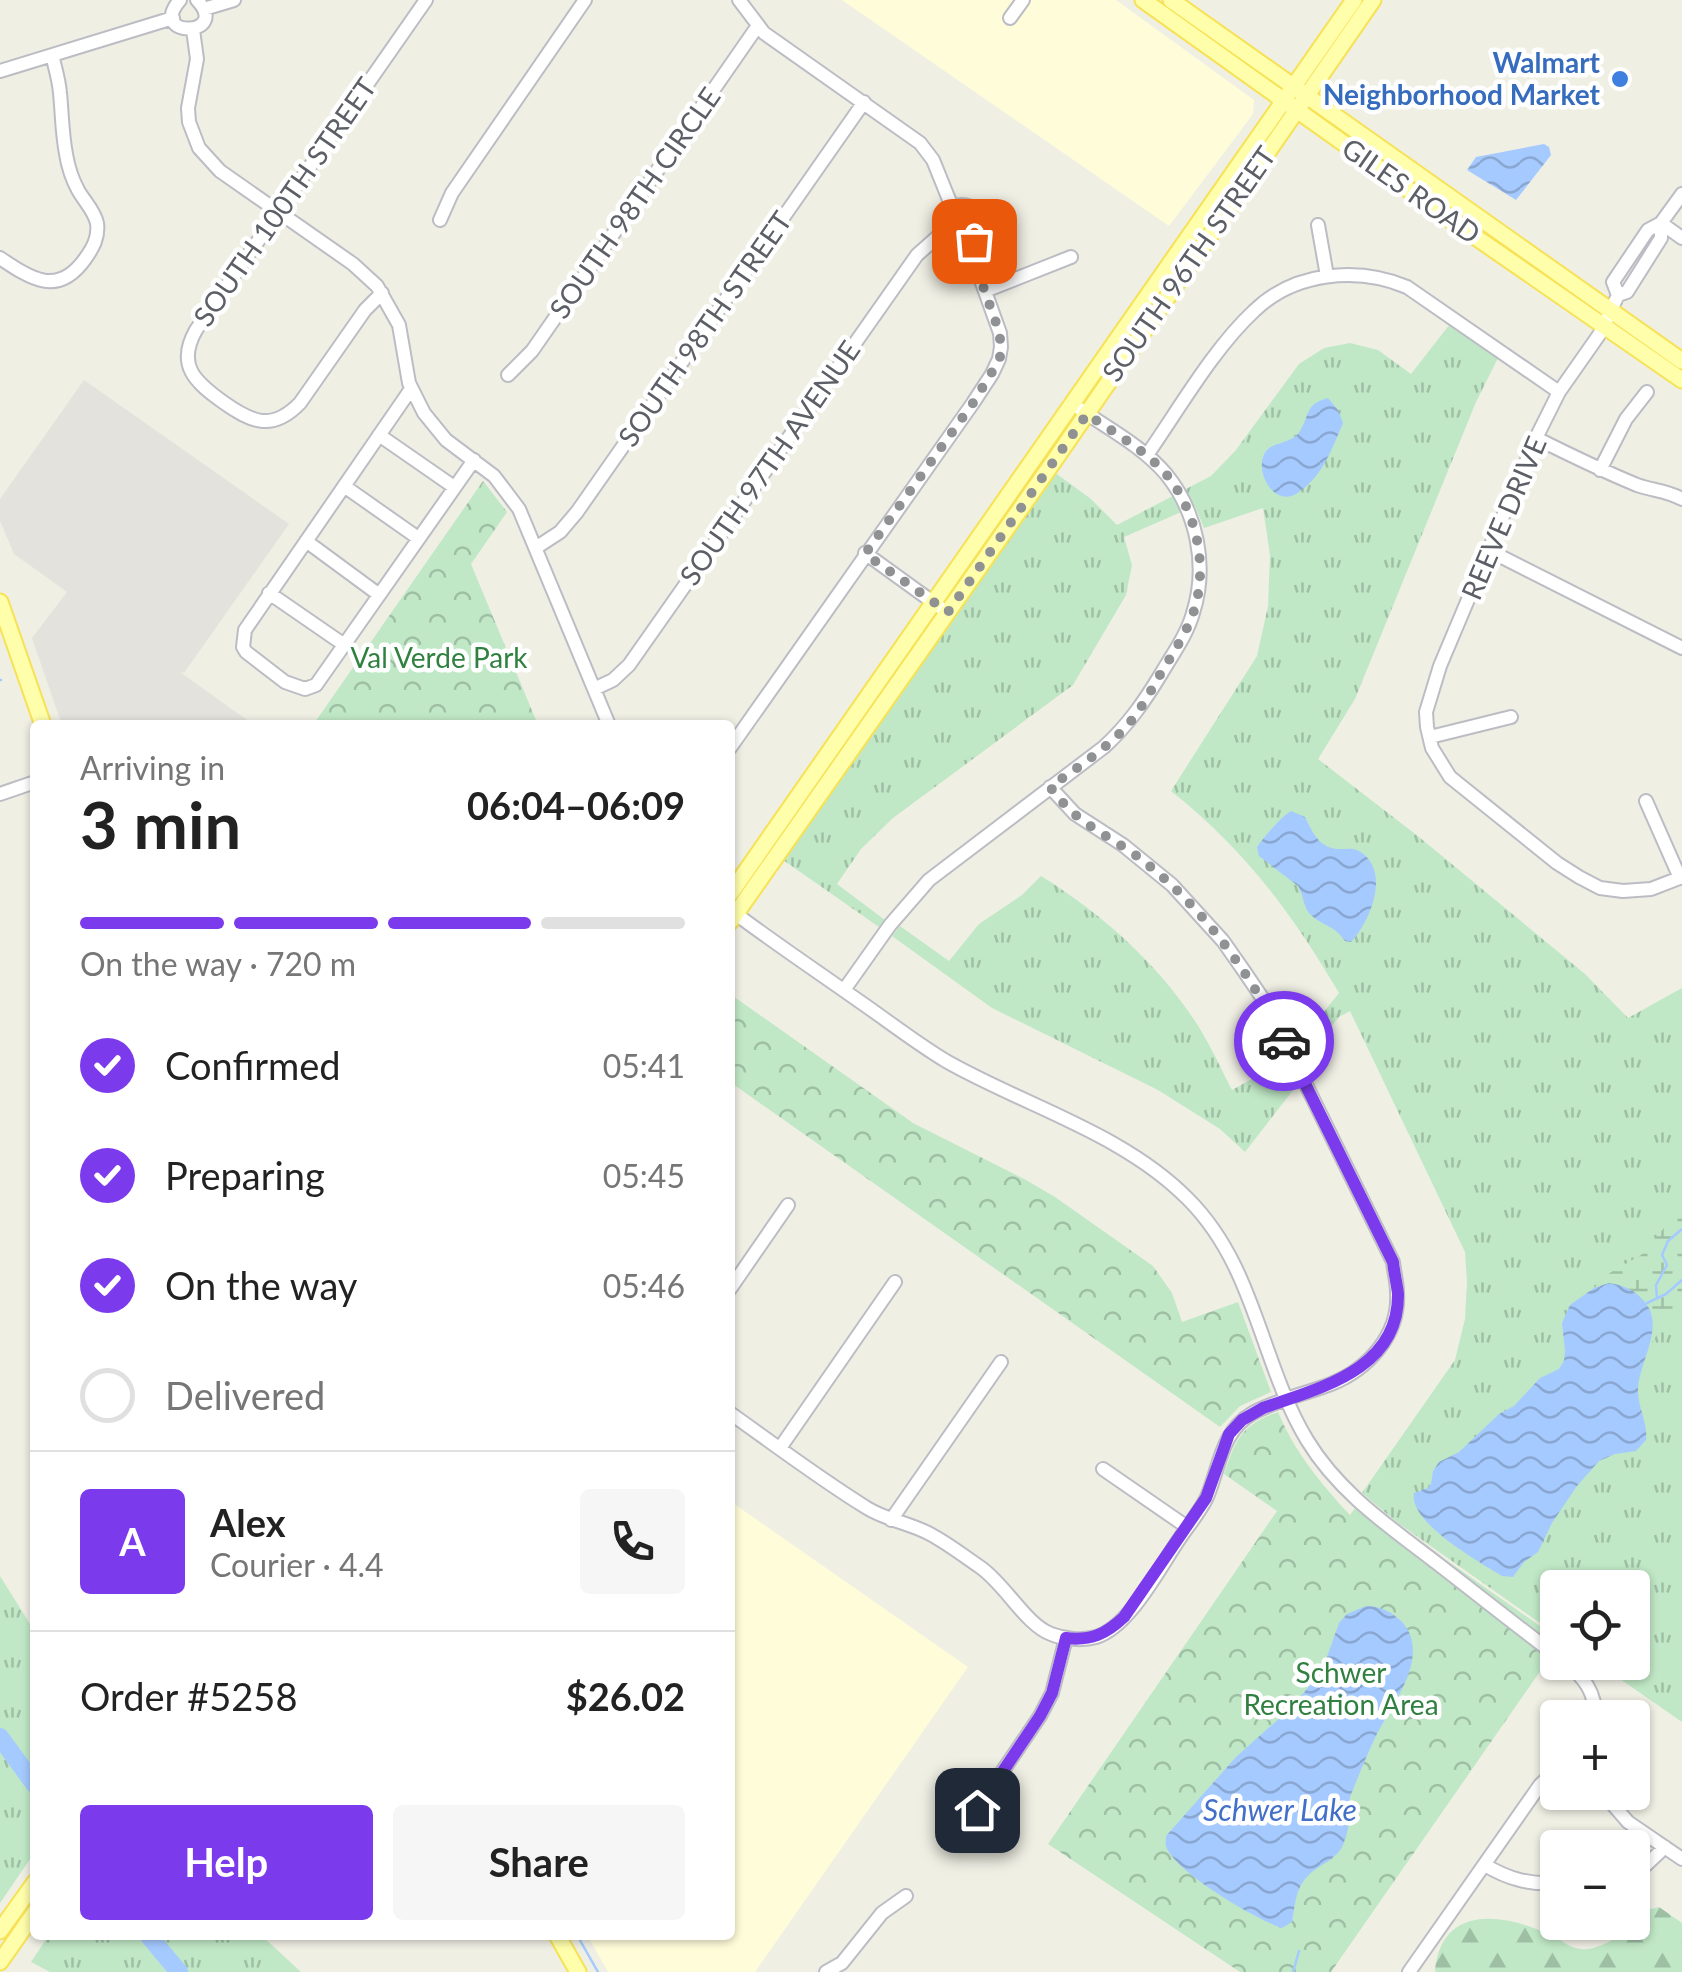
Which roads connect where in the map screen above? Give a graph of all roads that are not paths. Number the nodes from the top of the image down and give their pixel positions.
1 (180, 0) edge
2 (234, 0) edge
3 (426, 0) edge
4 (586, 0) edge
5 (739, 0) edge
6 (1022, 0) edge
7 (1143, 0) edge
8 (1171, 0) edge
9 (1354, 0) edge
10 (1373, 0) edge
11 (200, 5) edge
12 (172, 18) junction
13 (1010, 18) dead end
14 (757, 27) junction
15 (192, 30) junction
16 (52, 55) junction
17 (0, 71) edge
18 (1294, 98) junction
19 (864, 102) junction
20 (1682, 194) edge
21 (952, 207) junction
22 (278, 212) junction
23 (440, 220) dead end
24 (1661, 222) junction
25 (1318, 225) dead end
26 (944, 232) junction
27 (1682, 238) edge
28 (968, 244) junction
29 (0, 258) edge
30 (1071, 258) dead end
31 (1327, 276) junction
32 (985, 291) junction
33 (382, 293) junction
34 (1612, 310) junction
35 (1682, 361) edge
36 (508, 375) dead end
37 (1682, 380) edge
38 (412, 389) junction
39 (1559, 392) junction
40 (1647, 392) dead end
41 (1080, 409) junction
42 (380, 435) junction
43 (1536, 438) junction
44 (1147, 455) junction
45 (474, 460) junction
46 (1600, 470) junction
47 (344, 486) junction
48 (454, 487) junction
49 (1682, 500) edge
50 (418, 538) junction
51 (306, 541) junction
52 (536, 547) junction
53 (1488, 550) junction
54 (865, 554) junction
55 (269, 594) junction
56 (378, 594) junction
57 (929, 599) junction
58 (0, 602) edge
59 (948, 612) junction
60 (343, 644) junction
61 (1682, 648) edge
62 (594, 689) junction
63 (1511, 717) dead end
64 (42, 720) edge
65 (607, 720) edge
66 (1430, 737) junction
67 (735, 741) edge
68 (30, 784) edge
69 (1050, 787) junction
70 (0, 794) edge
71 (1646, 801) dead end
72 (1681, 878) edge
73 (735, 902) edge
74 (735, 903) edge
75 (735, 911) edge
76 (844, 990) junction
77 (788, 1205) dead end
78 (735, 1282) edge
79 (896, 1282) dead end
80 (1001, 1362) dead end
81 (1286, 1400) junction
82 (735, 1416) edge
83 (780, 1448) junction
84 (1103, 1468) dead end
85 (891, 1520) junction
86 (1187, 1527) junction
87 (1066, 1638) junction
88 (1540, 1643) edge
89 (1540, 1785) edge
90 (977, 1810) dead end
91 (1618, 1810) edge
92 (1665, 1847) junction
93 (1682, 1859) edge
94 (1650, 1862) edge
95 (1484, 1865) junction
96 (1540, 1882) edge
97 (30, 1889) edge
98 (906, 1896) dead end
99 (30, 1919) edge
100 (0, 1931) edge
101 (560, 1940) edge
102 (0, 1962) edge
103 (846, 1968) edge
104 (578, 1972) edge
105 (826, 1972) edge
106 (1409, 1972) edge

1 - 12 street
2 - 11 street
3 - 22 street, SOUTH 100TH STREET
4 - 23 street
5 - 14 street
6 - 13 street
7 - 18 main road, GILES ROAD
8 - 18 main road, GILES ROAD
9 - 18 main road, SOUTH 96TH STREET
10 - 18 main road, SOUTH 96TH STREET
11 - 15 street
12 - 15 street
12 - 16 street
14 - 19 street
14 - 36 street, SOUTH 98TH CIRCLE
15 - 22 street
16 - 17 street
16 - 29 street
18 - 34 main road, GILES ROAD
18 - 41 main road, SOUTH 96TH STREET
19 - 21 street
19 - 52 street, SOUTH 98TH STREET
20 - 24 street
21 - 26 street
21 - 28 street
22 - 33 street
22 - 33 street, SOUTH 100TH STREET
24 - 27 street
24 - 34 street, REEVE DRIVE
25 - 31 street
26 - 28 street
26 - 62 street, SOUTH 97TH AVENUE
28 - 32 street
30 - 32 street
31 - 39 street
31 - 44 street
32 - 54 street
33 - 38 street
34 - 35 main road, GILES ROAD
34 - 37 main road, GILES ROAD
34 - 39 street, REEVE DRIVE
38 - 42 street
38 - 45 street
39 - 43 street, REEVE DRIVE
40 - 46 street
41 - 44 street
41 - 57 main road, SOUTH 96TH STREET
41 - 59 main road, SOUTH 96TH STREET
42 - 47 street
42 - 48 street
43 - 46 street
43 - 53 street, REEVE DRIVE
44 - 69 street
45 - 48 street
45 - 52 street
46 - 49 street
47 - 50 street
47 - 51 street
48 - 50 street
50 - 56 street
51 - 55 street
51 - 56 street
52 - 62 street
53 - 61 street
53 - 66 street, REEVE DRIVE
54 - 57 street
54 - 67 street
55 - 60 street
55 - 60 street
56 - 60 street
57 - 59 street
57 - 73 main road, SOUTH 96TH STREET
58 - 64 main road
59 - 74 main road, SOUTH 96TH STREET
62 - 65 street
63 - 66 street
66 - 72 street
68 - 70 street
69 - 76 street
69 - 81 street
71 - 72 street
75 - 76 street
76 - 81 street
77 - 78 street
79 - 83 street
80 - 85 street
81 - 86 street
81 - 88 street
82 - 83 street
83 - 85 street
84 - 86 street
85 - 87 street
86 - 87 street
87 - 90 street
89 - 95 street
91 - 92 street
92 - 93 street
92 - 94 street
95 - 96 street
95 - 106 street
97 - 100 main road
98 - 103 street
99 - 102 main road
101 - 104 main road
103 - 105 street

